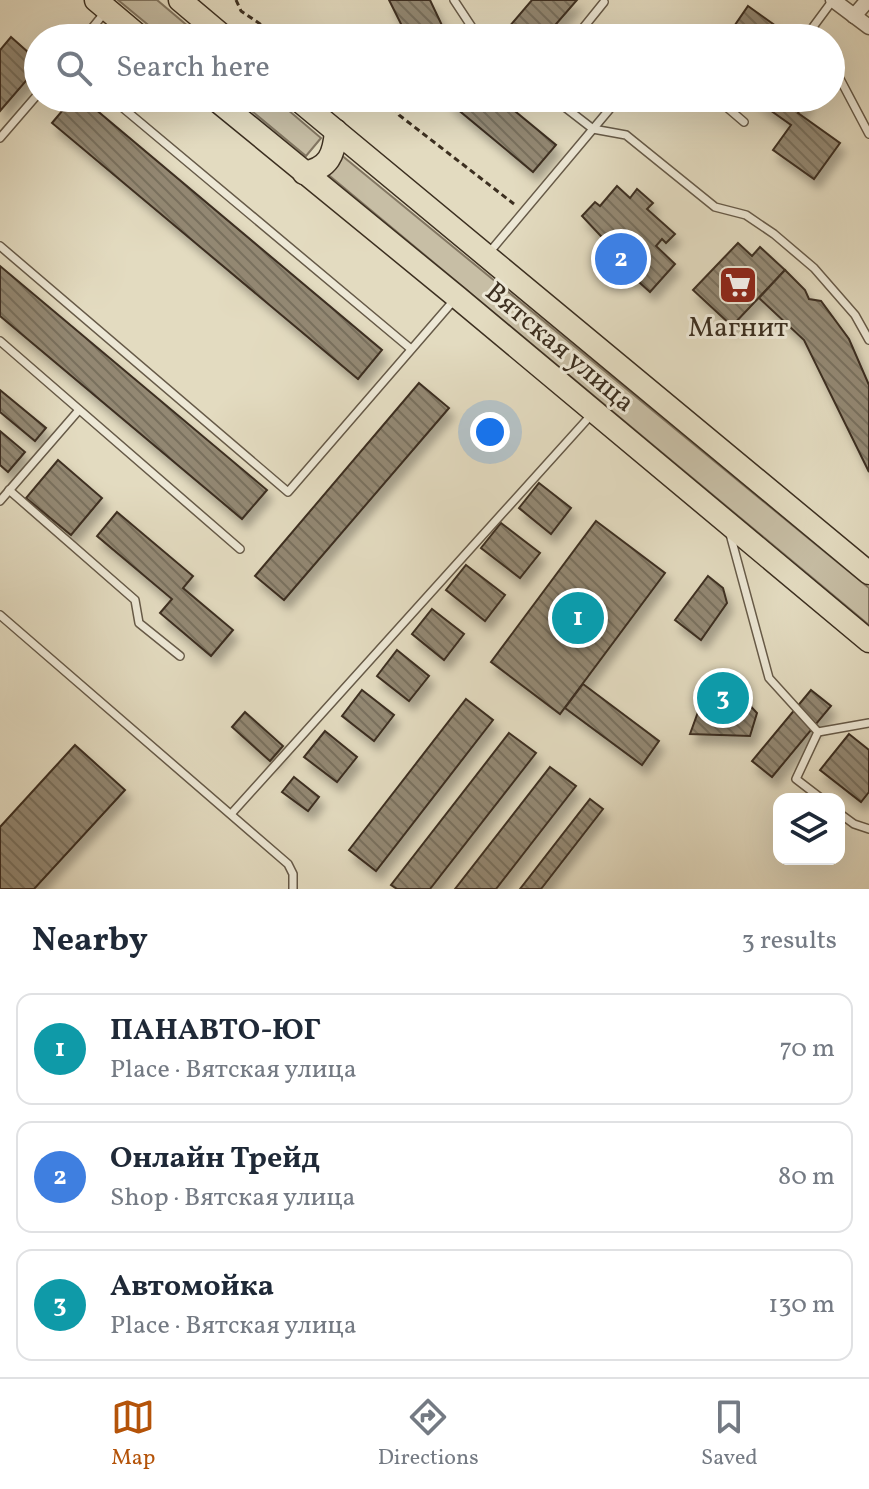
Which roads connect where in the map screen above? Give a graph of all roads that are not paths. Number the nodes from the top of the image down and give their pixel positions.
1 (180, 0) edge
2 (454, 0) edge
3 (868, 0) edge
4 (837, 1) edge
5 (604, 2) edge
6 (102, 5) edge
7 (854, 16) junction
8 (92, 24) edge
9 (124, 24) edge
10 (208, 24) edge
11 (470, 24) edge
12 (586, 24) edge
13 (816, 24) edge
14 (869, 27) edge
15 (845, 89) edge
16 (24, 110) edge
17 (128, 112) edge
18 (231, 112) edge
19 (313, 112) edge
20 (571, 112) edge
21 (607, 112) edge
22 (732, 112) edge
23 (744, 122) dead end
24 (593, 129) junction
25 (336, 131) junction
26 (869, 134) edge
27 (0, 138) edge
28 (304, 173) junction
29 (0, 246) edge
30 (487, 256) junction
31 (457, 297) junction
32 (869, 340) edge
33 (0, 341) edge
34 (411, 349) junction
35 (79, 410) junction
36 (593, 412) junction
37 (9, 490) junction
38 (0, 501) edge
39 (727, 524) junction
40 (240, 549) dead end
41 (869, 573) edge
42 (0, 615) edge
43 (869, 641) edge
44 (180, 656) dead end
45 (869, 723) edge
46 (818, 732) junction
47 (814, 793) edge
48 (232, 813) junction
49 (845, 817) edge
50 (869, 829) edge
51 (293, 889) edge

1 - 10 main road
2 - 11 lane
3 - 7 street
4 - 7 street
4 - 13 lane
5 - 12 lane
6 - 8 lane
6 - 9 main road
7 - 14 street
15 - 26 lane
16 - 27 lane
17 - 34 lane
18 - 28 main road, Вятская улица
19 - 25 main road, Вятская улица
20 - 24 lane
21 - 24 lane
22 - 23 lane
24 - 30 lane
24 - 32 lane
25 - 28 main road
25 - 30 main road, Вятская улица
28 - 31 main road, Вятская улица
29 - 34 lane
30 - 41 main road, Вятская улица
31 - 34 lane
31 - 36 main road, Вятская улица
33 - 35 lane
35 - 37 lane
35 - 40 lane
36 - 39 main road, Вятская улица
36 - 48 lane
37 - 38 lane
37 - 44 lane
39 - 43 main road, Вятская улица
39 - 46 lane
42 - 48 lane
45 - 46 lane
46 - 47 lane
48 - 51 lane
49 - 50 lane

